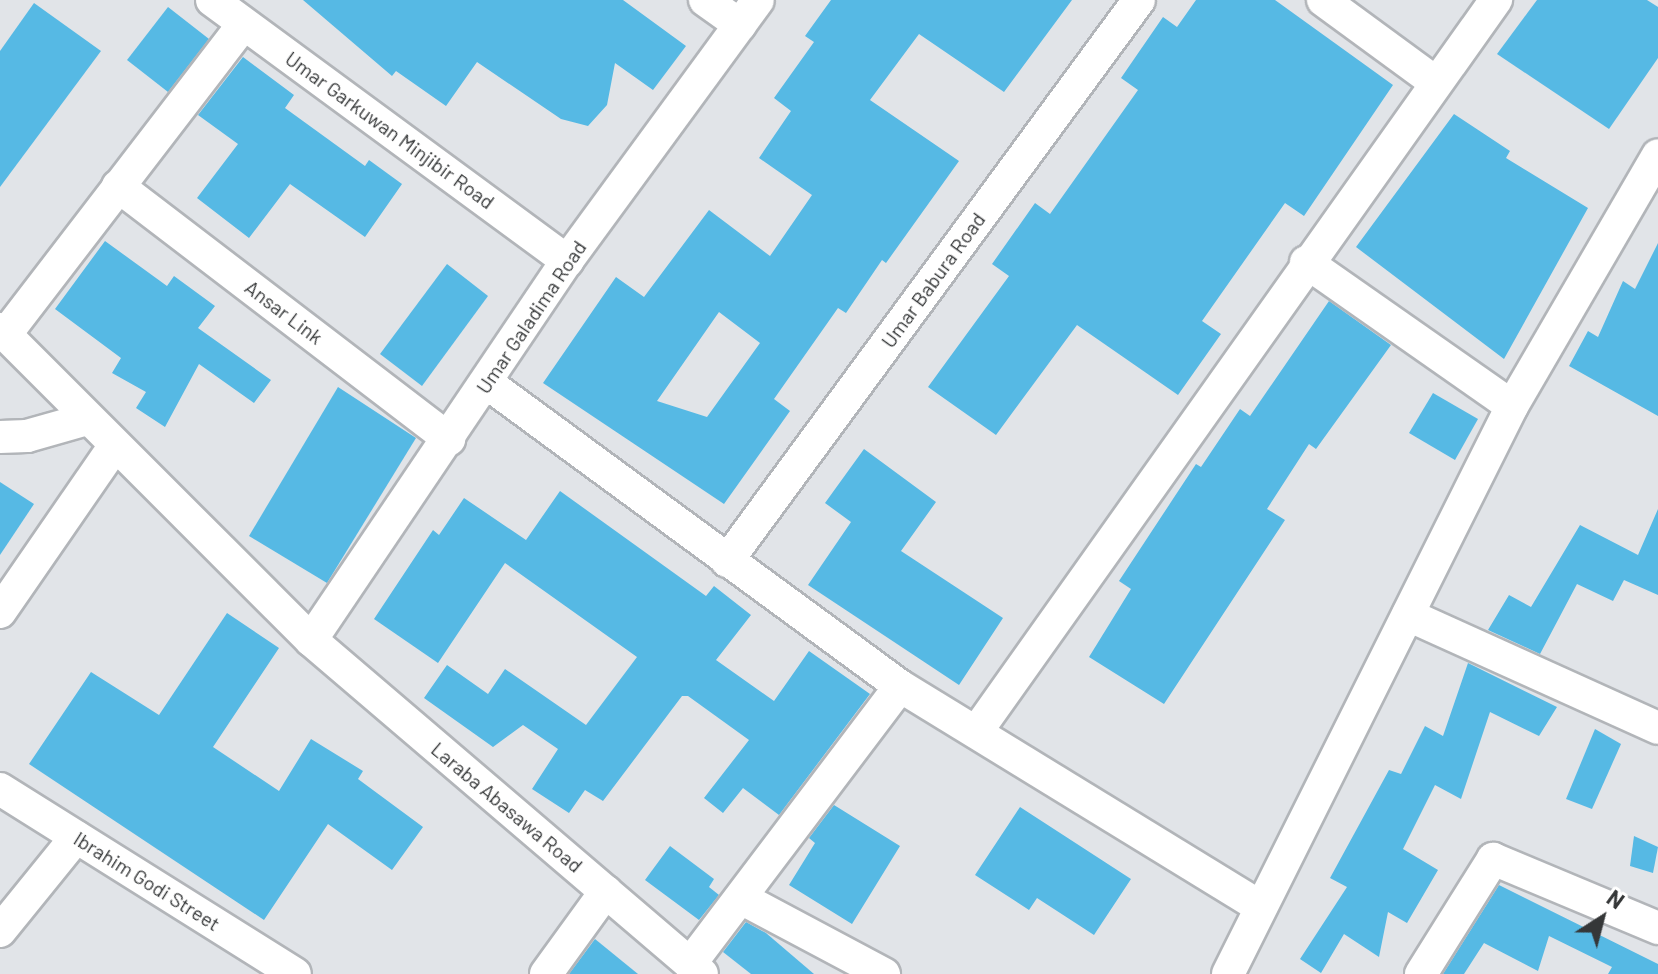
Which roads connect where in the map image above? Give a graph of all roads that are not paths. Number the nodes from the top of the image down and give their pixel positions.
1 (212, 0) edge
2 (705, 0) edge
3 (1139, 0) edge
4 (1323, 0) edge
5 (1496, 0) edge
6 (749, 12) edge
7 (244, 24) junction
8 (1435, 82) junction
9 (1657, 161) edge
10 (118, 186) junction
11 (567, 261) junction
12 (1306, 262) junction
13 (3, 332) edge
14 (487, 383) junction
15 (1512, 406) junction
16 (87, 419) junction
17 (0, 437) edge
18 (449, 439) junction
19 (114, 447) junction
20 (727, 561) junction
21 (0, 612) edge
22 (1408, 615) junction
23 (311, 640) junction
24 (900, 686) junction
25 (1658, 728) edge
26 (977, 731) junction
27 (0, 789) edge
28 (76, 837) junction
29 (606, 891) junction
30 (741, 898) junction
31 (1261, 907) junction
32 (1658, 928) edge
33 (0, 931) edge
34 (256, 963) edge
35 (696, 969) edge
36 (295, 974) edge
37 (546, 974) edge
38 (884, 974) edge
39 (1228, 974) edge
40 (1421, 974) edge

1 - 7 street, Umar Garkuwan Minjibir Road
2 - 6 street
3 - 20 street, Umar Babura Road
4 - 8 street
5 - 8 street
6 - 11 street, Umar Galadima Road
7 - 10 street
7 - 11 street, Umar Garkuwan Minjibir Road
8 - 12 street
9 - 15 street
10 - 13 street
10 - 18 street, Ansar Link
11 - 14 street, Umar Galadima Road
12 - 15 street
12 - 26 street
13 - 16 street, Laraba Abasawa Road
14 - 18 street, Umar Galadima Road
14 - 20 street
15 - 22 street
16 - 17 street
16 - 19 street, Laraba Abasawa Road
18 - 23 street, Umar Galadima Road
19 - 21 street
19 - 23 street, Laraba Abasawa Road
20 - 24 street
22 - 25 street
22 - 31 street
23 - 29 street, Laraba Abasawa Road
24 - 26 street
24 - 30 street
26 - 31 street
27 - 28 street, Ibrahim Godi Street
28 - 33 street
28 - 34 street, Ibrahim Godi Street
29 - 35 street, Laraba Abasawa Road
29 - 37 street
30 - 35 street
30 - 38 street
31 - 39 street
32 - 40 street
34 - 36 street, Ibrahim Godi Street

